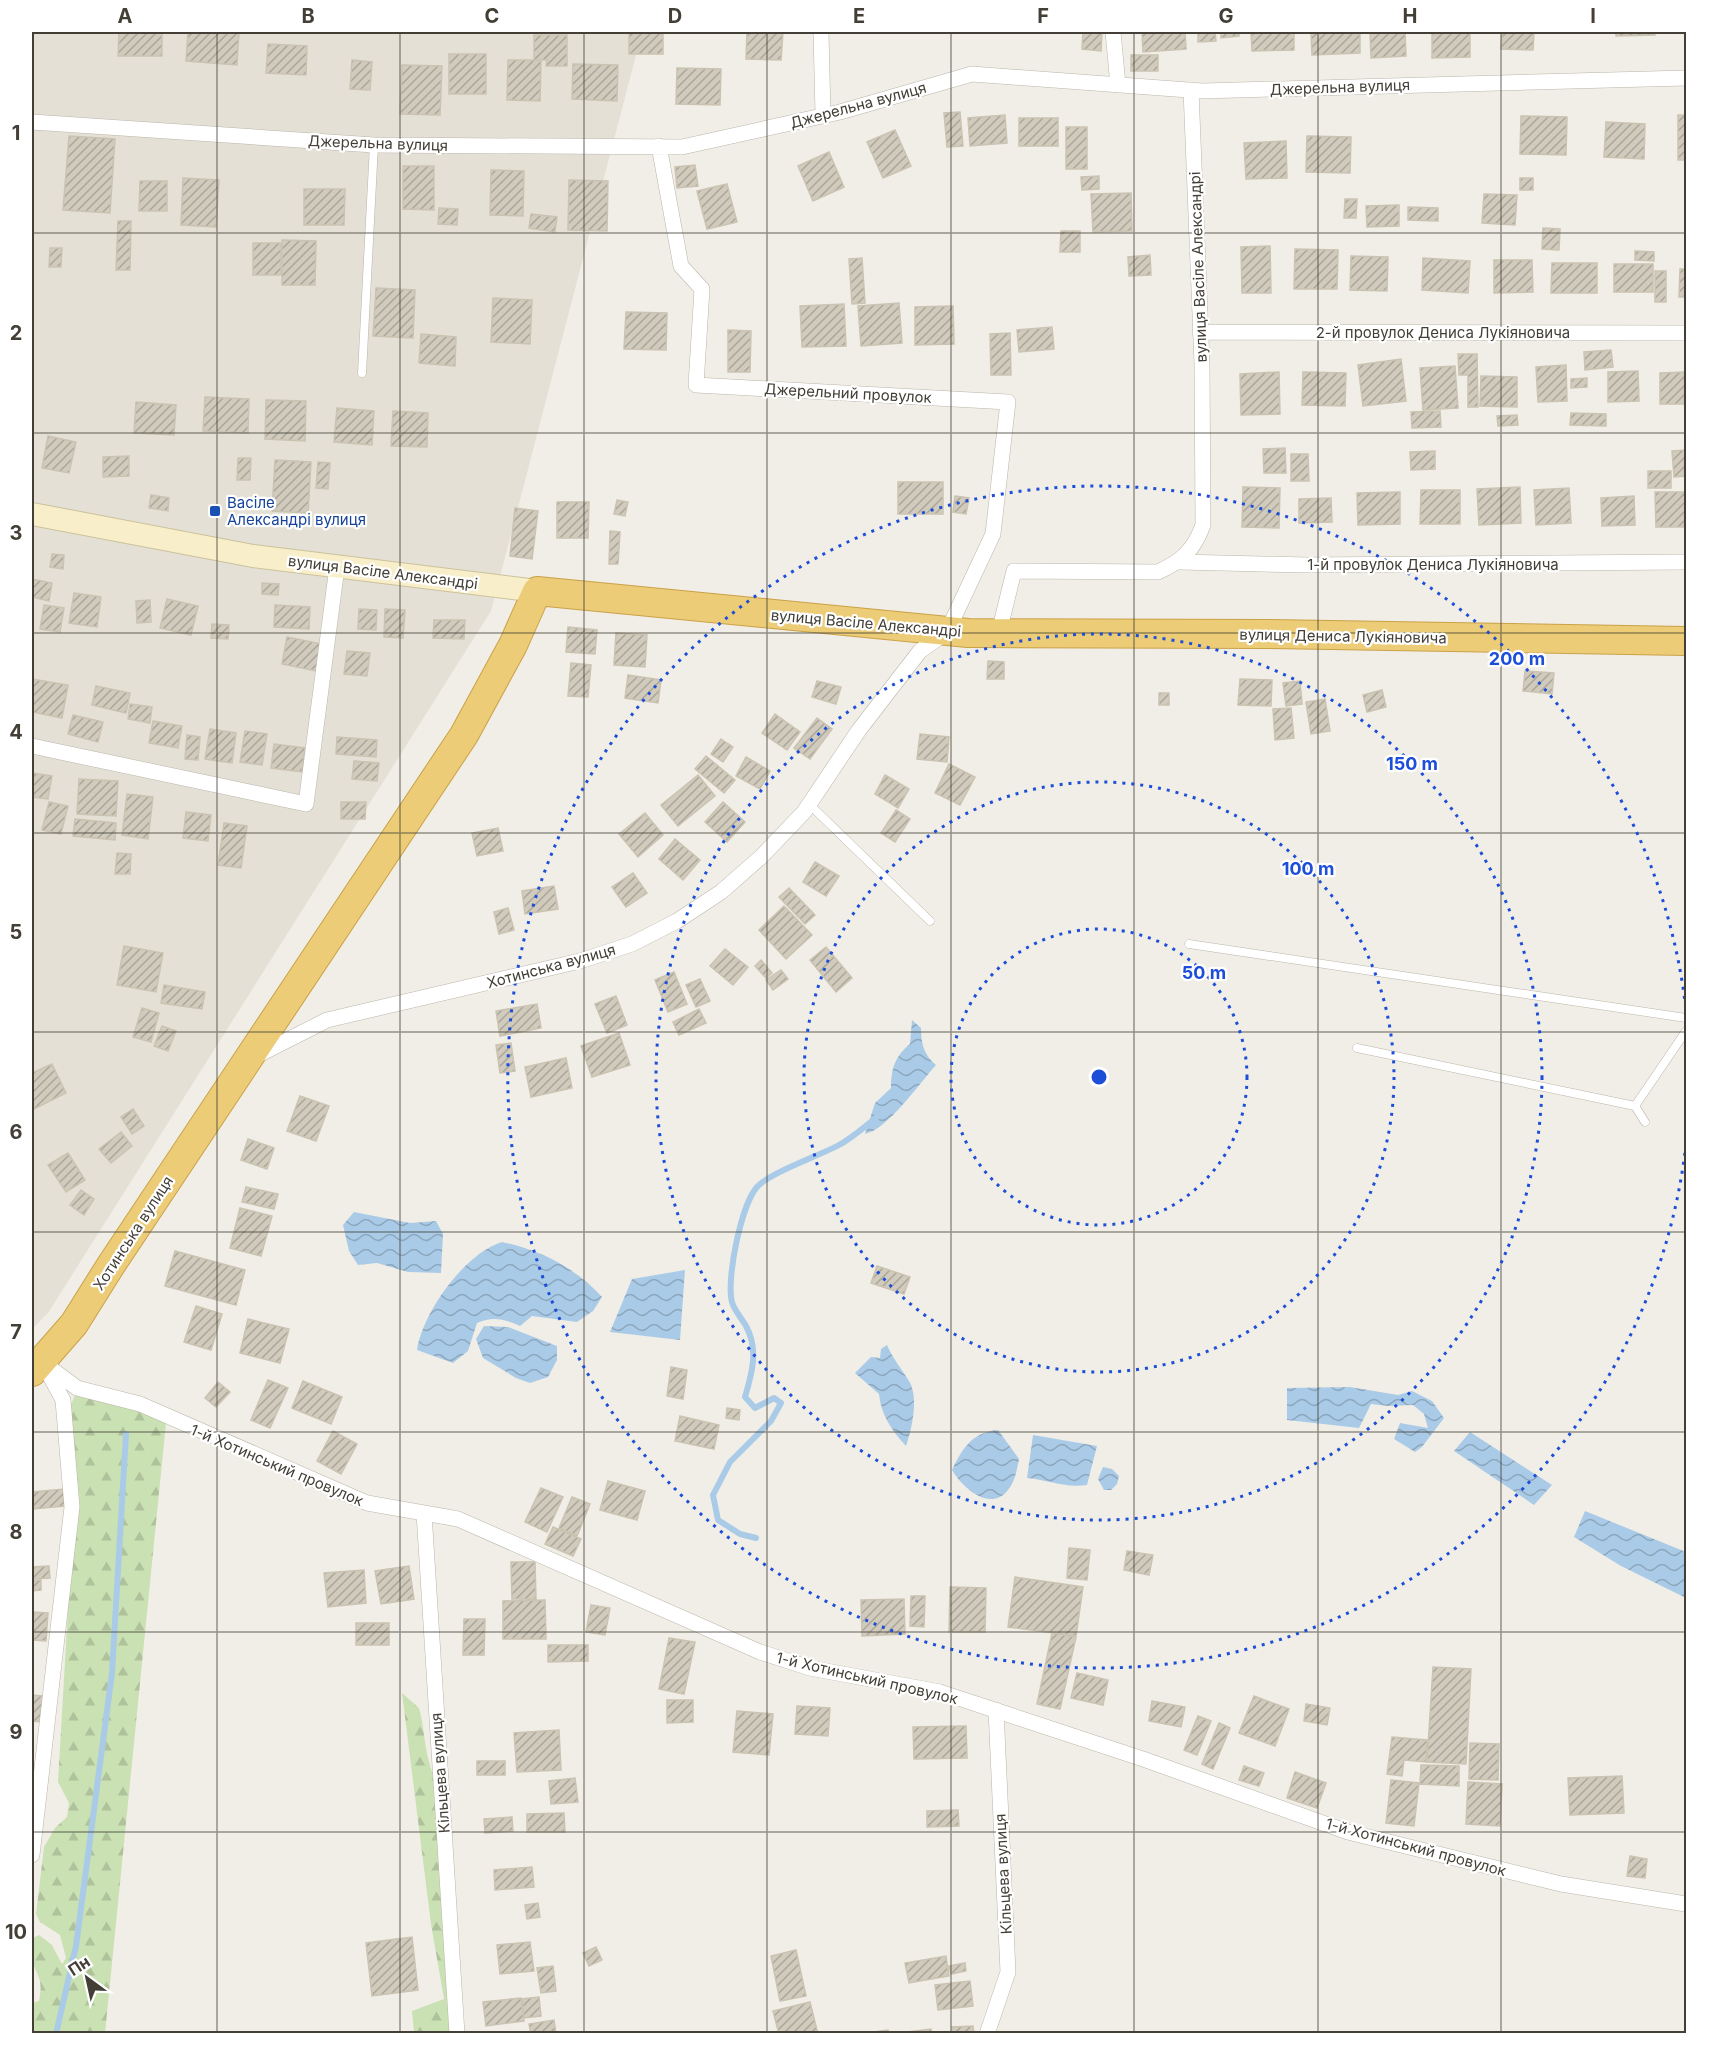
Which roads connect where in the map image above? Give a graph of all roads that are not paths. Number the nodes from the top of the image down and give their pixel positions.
1 (821, 32) edge
2 (1113, 32) edge
3 (1686, 78) edge
4 (1118, 85) junction
5 (1191, 90) junction
6 (823, 116) junction
7 (32, 122) edge
8 (374, 146) junction
9 (659, 146) junction
10 (1200, 332) junction
11 (1686, 333) edge
12 (362, 373) dead end
13 (32, 514) edge
14 (1180, 562) junction
15 (1686, 562) edge
16 (337, 567) junction
17 (537, 591) junction
18 (947, 632) junction
19 (999, 632) junction
20 (1686, 641) edge
21 (32, 746) edge
22 (809, 804) junction
23 (930, 921) dead end
24 (1189, 944) dead end
25 (1686, 1018) edge
26 (1686, 1031) edge
27 (1358, 1048) dead end
28 (248, 1060) junction
29 (1635, 1106) junction
30 (1645, 1122) dead end
31 (37, 1367) edge
32 (424, 1513) junction
33 (996, 1710) junction
34 (32, 1855) edge
35 (1686, 1904) edge
36 (457, 2034) edge
37 (987, 2034) edge

1 - 6 street
2 - 4 street
3 - 5 street, Джерельна вулиця
4 - 5 street, Джерельна вулиця
4 - 6 street, Джерельна вулиця
5 - 10 street, вулиця Васіле Александрі
6 - 9 street, Джерельна вулиця
7 - 8 street, Джерельна вулиця
8 - 9 street, Джерельна вулиця
8 - 12 lane
9 - 18 street, Джерельний провулок
10 - 11 street, 2-й провулок Дениса Лукіяновича
10 - 14 street, вулиця Васіле Александрі
13 - 16 main road, вулиця Васіле Александрі
14 - 15 street, 1-й провулок Дениса Лукіяновича
14 - 19 street
16 - 17 main road, вулиця Васіле Александрі
16 - 21 street
17 - 18 highway, вулиця Васіле Александрі
17 - 28 highway, Хотинська вулиця
18 - 19 highway, вулиця Васіле Александрі
18 - 22 street, Хотинська вулиця
19 - 20 highway, вулиця Дениса Лукіяновича
22 - 23 lane
22 - 28 street, Хотинська вулиця
24 - 25 lane
26 - 29 lane
27 - 29 lane
28 - 31 highway, Хотинська вулиця
29 - 30 lane
31 - 32 street, 1-й Хотинський провулок
31 - 34 street
32 - 33 street, 1-й Хотинський провулок
32 - 36 street, Кільцева вулиця
33 - 35 street, 1-й Хотинський провулок
33 - 37 street, Кільцева вулиця

